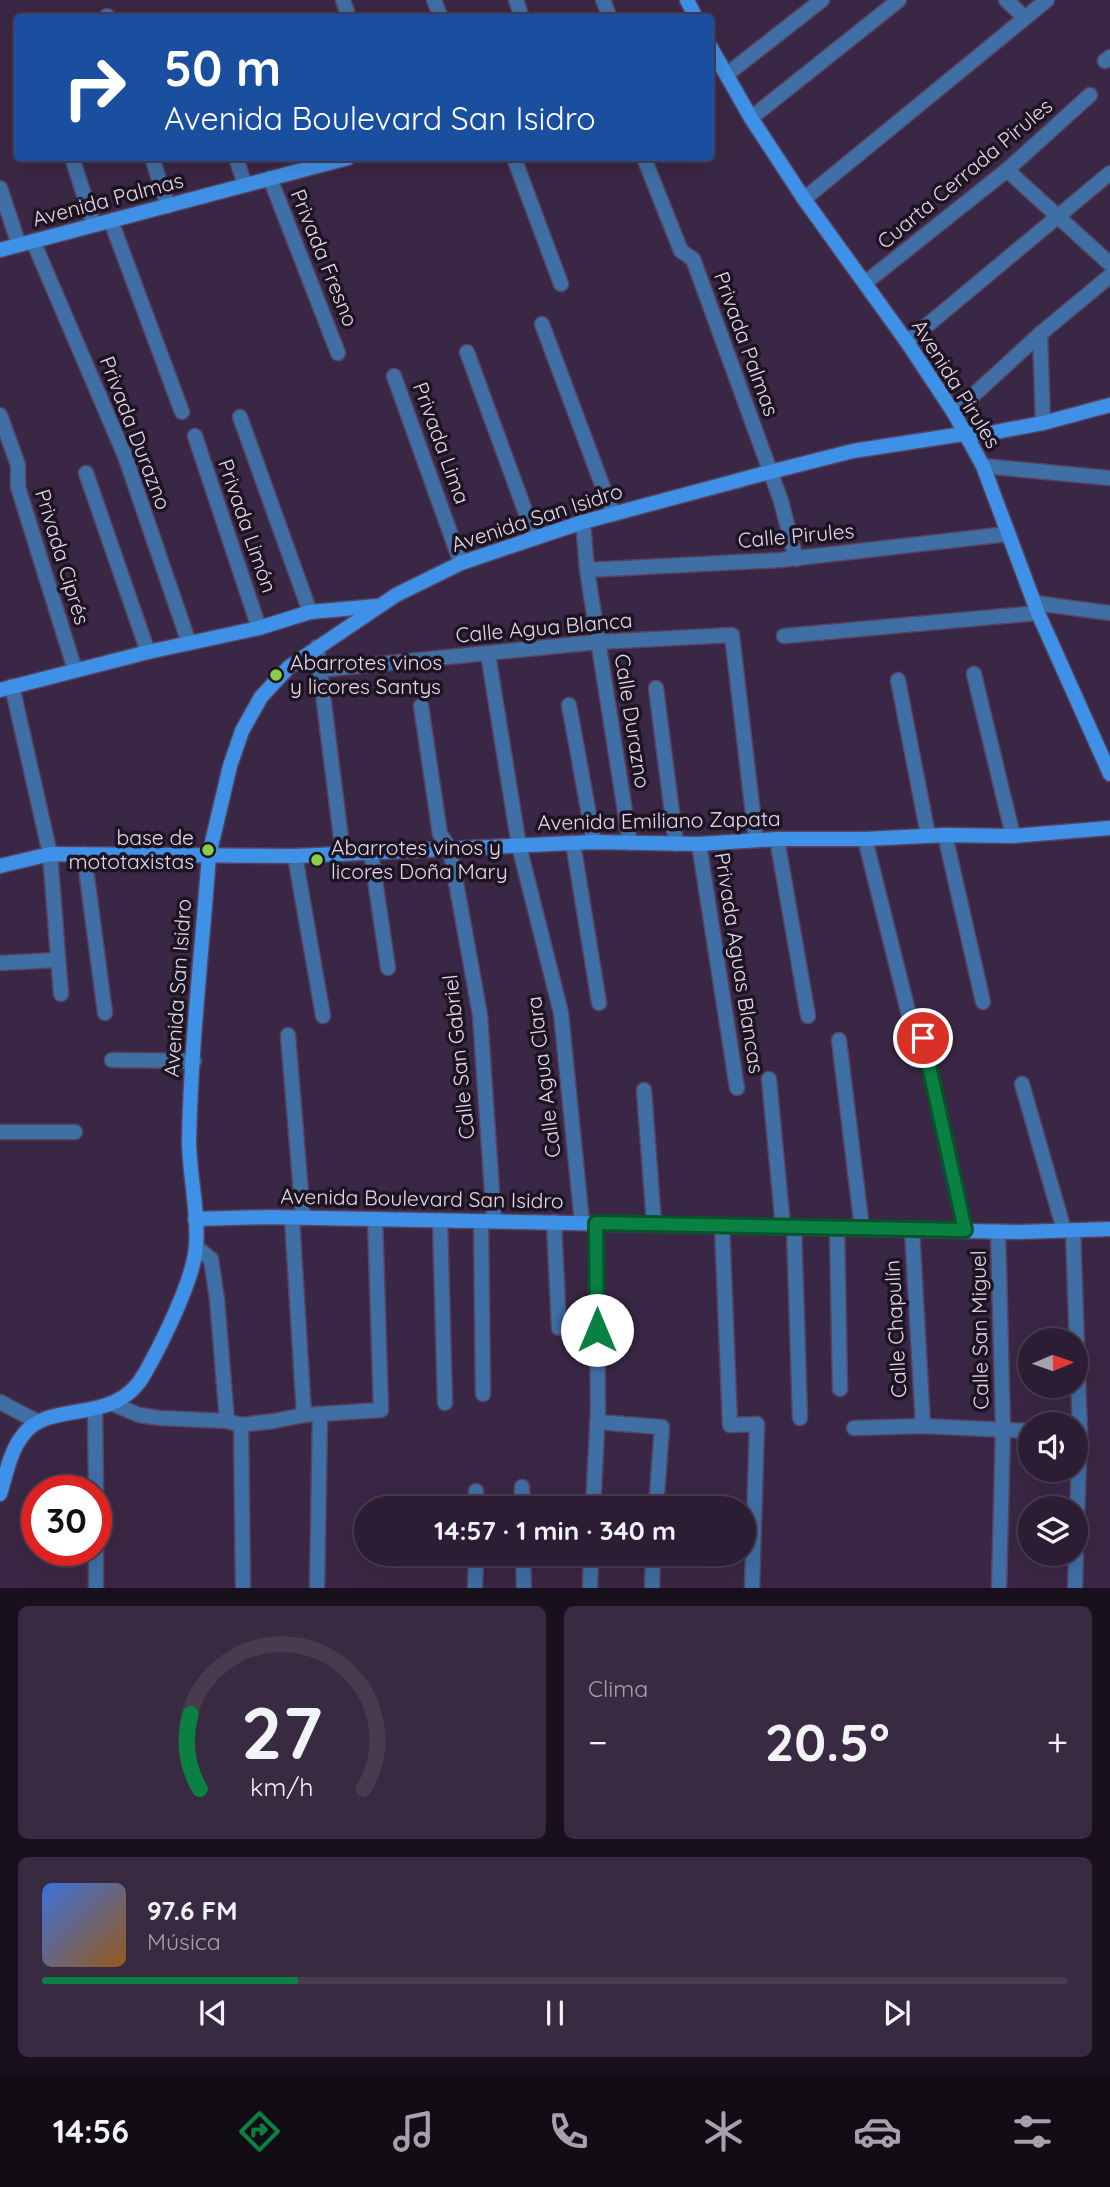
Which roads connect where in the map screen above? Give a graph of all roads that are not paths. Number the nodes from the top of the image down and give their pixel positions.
1 (822, 0) edge
2 (899, 0) edge
3 (1006, 0) edge
4 (1047, 0) edge
5 (1024, 17) junction
6 (714, 57) edge
7 (726, 75) junction
8 (1090, 96) dead end
9 (751, 118) junction
10 (73, 161) edge
11 (153, 161) edge
12 (237, 161) edge
13 (336, 161) edge
14 (515, 161) edge
15 (646, 161) edge
16 (1007, 170) junction
17 (1110, 173) edge
18 (270, 178) junction
19 (245, 185) junction
20 (0, 188) edge
21 (804, 199) junction
22 (168, 206) junction
23 (1059, 217) junction
24 (111, 221) junction
25 (94, 225) junction
26 (26, 243) junction
27 (0, 250) edge
28 (1110, 264) edge
29 (1110, 276) edge
30 (561, 284) dead end
31 (865, 284) junction
32 (542, 324) dead end
33 (1040, 334) junction
34 (907, 342) junction
35 (467, 352) dead end
36 (338, 353) dead end
37 (394, 376) dead end
38 (1110, 405) edge
39 (182, 412) dead end
40 (954, 414) junction
41 (0, 415) edge
42 (240, 417) dead end
43 (1043, 423) junction
44 (963, 434) junction
45 (195, 436) dead end
46 (983, 466) junction
47 (770, 472) junction
48 (86, 474) dead end
49 (1110, 478) edge
50 (613, 514) junction
51 (583, 522) junction
52 (1008, 534) junction
53 (535, 538) junction
54 (796, 559) junction
55 (461, 563) junction
56 (587, 570) junction
57 (378, 606) junction
58 (1037, 608) junction
59 (310, 612) junction
60 (1110, 613) edge
61 (259, 628) junction
62 (784, 636) dead end
63 (598, 642) junction
64 (189, 643) junction
65 (317, 647) junction
66 (148, 652) junction
67 (488, 654) junction
68 (75, 670) junction
69 (319, 670) junction
70 (974, 674) dead end
71 (898, 680) dead end
72 (6, 688) edge
73 (656, 688) dead end
74 (569, 705) dead end
75 (421, 706) dead end
76 (1110, 774) edge
77 (1110, 828) edge
78 (928, 835) junction
79 (945, 835) junction
80 (1013, 836) junction
81 (777, 839) junction
82 (865, 839) junction
83 (755, 840) junction
84 (594, 842) junction
85 (573, 843) junction
86 (630, 843) junction
87 (676, 844) junction
88 (699, 844) junction
89 (519, 846) junction
90 (450, 849) junction
91 (371, 853) junction
92 (84, 854) junction
93 (343, 854) junction
94 (50, 855) junction
95 (209, 855) junction
96 (295, 856) junction
97 (0, 866) edge
98 (58, 960) junction
99 (0, 963) edge
100 (388, 968) dead end
101 (61, 995) dead end
102 (983, 1002) dead end
103 (599, 1003) dead end
104 (105, 1013) dead end
105 (323, 1016) dead end
106 (808, 1016) dead end
107 (288, 1035) dead end
108 (839, 1040) dead end
109 (112, 1060) dead end
110 (194, 1061) junction
111 (769, 1079) dead end
112 (1022, 1084) dead end
113 (737, 1088) dead end
114 (644, 1090) dead end
115 (0, 1132) edge
116 (75, 1132) dead end
117 (298, 1218) junction
118 (195, 1219) junction
119 (374, 1219) junction
120 (440, 1220) junction
121 (488, 1221) junction
122 (554, 1222) junction
123 (589, 1223) junction
124 (654, 1224) junction
125 (722, 1225) junction
126 (789, 1227) junction
127 (837, 1228) junction
128 (862, 1228) junction
129 (912, 1229) junction
130 (1110, 1229) edge
131 (965, 1230) junction
132 (1068, 1230) junction
133 (998, 1231) junction
134 (196, 1247) junction
135 (559, 1328) dead end
136 (840, 1389) dead end
137 (483, 1394) dead end
138 (0, 1402) edge
139 (445, 1403) dead end
140 (113, 1404) junction
141 (95, 1409) junction
142 (1077, 1412) edge
143 (320, 1414) junction
144 (304, 1415) junction
145 (800, 1418) dead end
146 (36, 1421) junction
147 (597, 1422) junction
148 (234, 1423) junction
149 (923, 1426) junction
150 (855, 1427) dead end
151 (1003, 1429) junction
152 (1018, 1430) edge
153 (96, 1475) edge
154 (522, 1487) dead end
155 (476, 1491) dead end
156 (0, 1494) edge
157 (476, 1496) edge
158 (522, 1496) edge
159 (594, 1496) edge
160 (657, 1496) edge
161 (96, 1566) edge
162 (476, 1566) edge
163 (523, 1566) edge
164 (591, 1566) edge
165 (653, 1566) edge
166 (1076, 1566) edge
167 (96, 1588) edge
168 (243, 1588) edge
169 (317, 1588) edge
170 (475, 1588) edge
171 (524, 1588) edge
172 (590, 1588) edge
173 (652, 1588) edge
174 (752, 1588) edge
175 (999, 1588) edge
176 (1075, 1588) edge

1 - 7 street
2 - 9 street
3 - 5 street
4 - 5 street
5 - 21 street
6 - 7 main road, Avenida Pirules
7 - 9 main road, Avenida Pirules
8 - 16 street, Cuarta Cerrada Pirules
9 - 21 main road, Avenida Pirules
10 - 25 street
11 - 22 street
12 - 19 street
13 - 18 main road, Avenida Palmas
14 - 30 street
15 - 47 street, Privada Palmas
16 - 23 street
16 - 31 street, Cuarta Cerrada Pirules
17 - 23 street
18 - 19 main road, Avenida Palmas
18 - 36 street, Privada Fresno
19 - 22 main road, Avenida Palmas
20 - 26 street, Privada Durazno
21 - 31 main road, Avenida Pirules
22 - 24 main road, Avenida Palmas
23 - 28 street
23 - 34 street
24 - 25 main road, Avenida Palmas
24 - 39 street
25 - 26 main road, Avenida Palmas
26 - 27 main road, Avenida Palmas
26 - 64 street, Privada Durazno
29 - 33 street
31 - 34 main road, Avenida Pirules
32 - 50 street
33 - 40 street
33 - 43 street
34 - 40 main road, Avenida Pirules
35 - 53 street
37 - 55 street, Privada Lima
38 - 43 main road, Avenida San Isidro
40 - 44 main road, Avenida Pirules
41 - 68 street, Privada Ciprés
42 - 59 street
43 - 44 main road, Avenida San Isidro
44 - 46 main road, Avenida Pirules
44 - 47 main road, Avenida San Isidro
45 - 61 street, Privada Limón
46 - 49 street
46 - 52 main road, Avenida Pirules
47 - 50 main road, Avenida San Isidro
47 - 54 street, Privada Palmas
48 - 66 street
50 - 51 main road, Avenida San Isidro
51 - 53 main road, Avenida San Isidro
51 - 56 street, Calle Durazno
52 - 54 street, Calle Pirules
52 - 58 main road, Avenida Pirules
53 - 55 main road, Avenida San Isidro
54 - 56 street, Calle Pirules
55 - 57 main road, Avenida San Isidro
56 - 63 street, Calle Durazno
57 - 59 main road
57 - 65 main road, Avenida San Isidro
58 - 60 street
58 - 62 street
58 - 76 main road, Avenida Pirules
59 - 61 main road
61 - 64 main road
63 - 67 street, Calle Agua Blanca
63 - 83 street, Calle Agua Blanca
63 - 86 street, Calle Durazno
64 - 66 main road
65 - 69 street
65 - 95 main road, Avenida San Isidro
66 - 68 main road
67 - 69 street, Calle Agua Blanca
67 - 89 street, Calle Agua Clara
68 - 72 main road
69 - 93 street
70 - 80 street
71 - 78 street
72 - 94 street
73 - 87 street
74 - 84 street
75 - 90 street, Calle San Gabriel
77 - 80 main road, Avenida Emiliano Zapata
78 - 79 main road, Avenida Emiliano Zapata
78 - 82 main road, Avenida Emiliano Zapata
79 - 80 main road, Avenida Emiliano Zapata
79 - 102 street
81 - 82 main road, Avenida Emiliano Zapata
81 - 83 main road, Avenida Emiliano Zapata
81 - 106 street
82 - 131 street
83 - 88 main road, Avenida Emiliano Zapata
84 - 85 main road, Avenida Emiliano Zapata
84 - 86 main road, Avenida Emiliano Zapata
85 - 89 main road, Avenida Emiliano Zapata
85 - 103 street
86 - 87 main road, Avenida Emiliano Zapata
87 - 88 main road, Avenida Emiliano Zapata
88 - 113 street, Privada Aguas Blancas
89 - 90 main road, Avenida Emiliano Zapata
89 - 123 street, Calle Agua Clara
90 - 91 main road, Avenida Emiliano Zapata
90 - 121 street, Calle San Gabriel
91 - 93 main road, Avenida Emiliano Zapata
91 - 100 street
92 - 94 main road, Avenida Emiliano Zapata
92 - 95 main road, Avenida Emiliano Zapata
92 - 104 street
93 - 96 main road, Avenida Emiliano Zapata
94 - 97 main road, Avenida Emiliano Zapata
94 - 98 street
95 - 96 main road, Avenida Emiliano Zapata
95 - 110 main road, Avenida San Isidro
96 - 105 street
98 - 99 street
98 - 101 street
107 - 117 street
108 - 128 street
109 - 110 street
110 - 118 main road, Avenida San Isidro
111 - 126 street
112 - 132 street
114 - 124 street
115 - 116 street
117 - 118 main road, Avenida Boulevard San Isidro
117 - 119 main road, Avenida Boulevard San Isidro
117 - 144 street
118 - 134 main road, Avenida San Isidro
119 - 120 main road, Avenida Boulevard San Isidro
119 - 143 street
120 - 121 main road, Avenida Boulevard San Isidro
120 - 139 street
121 - 122 main road, Avenida Boulevard San Isidro
121 - 137 street, Calle San Gabriel
122 - 123 main road, Avenida Boulevard San Isidro
122 - 135 street
123 - 124 main road, Avenida Boulevard San Isidro
123 - 147 street, Calle Agua Clara
124 - 125 main road, Avenida Boulevard San Isidro
125 - 126 main road, Avenida Boulevard San Isidro
125 - 174 street
126 - 127 main road, Avenida Boulevard San Isidro
126 - 145 street
127 - 128 main road, Avenida Boulevard San Isidro
127 - 136 street
128 - 129 main road, Avenida Boulevard San Isidro
129 - 131 main road, Avenida Boulevard San Isidro
129 - 149 street, Calle Chapulín
130 - 132 main road, Avenida Boulevard San Isidro
131 - 133 main road, Avenida Boulevard San Isidro
132 - 133 main road, Avenida Boulevard San Isidro
132 - 142 street
133 - 151 street, Calle San Miguel
134 - 140 main road, Avenida San Isidro
134 - 148 street
138 - 146 street
140 - 141 main road, Avenida San Isidro
140 - 148 street
141 - 146 main road, Avenida San Isidro
141 - 153 street
143 - 144 street
143 - 169 street
144 - 148 street
146 - 156 main road
147 - 159 street, Calle Agua Clara
147 - 160 street
148 - 168 street
149 - 150 street
149 - 151 street
151 - 152 street
151 - 175 street, Calle San Miguel
154 - 158 street
155 - 157 street
161 - 167 street
162 - 170 street
163 - 171 street
164 - 172 street
165 - 173 street
166 - 176 street

